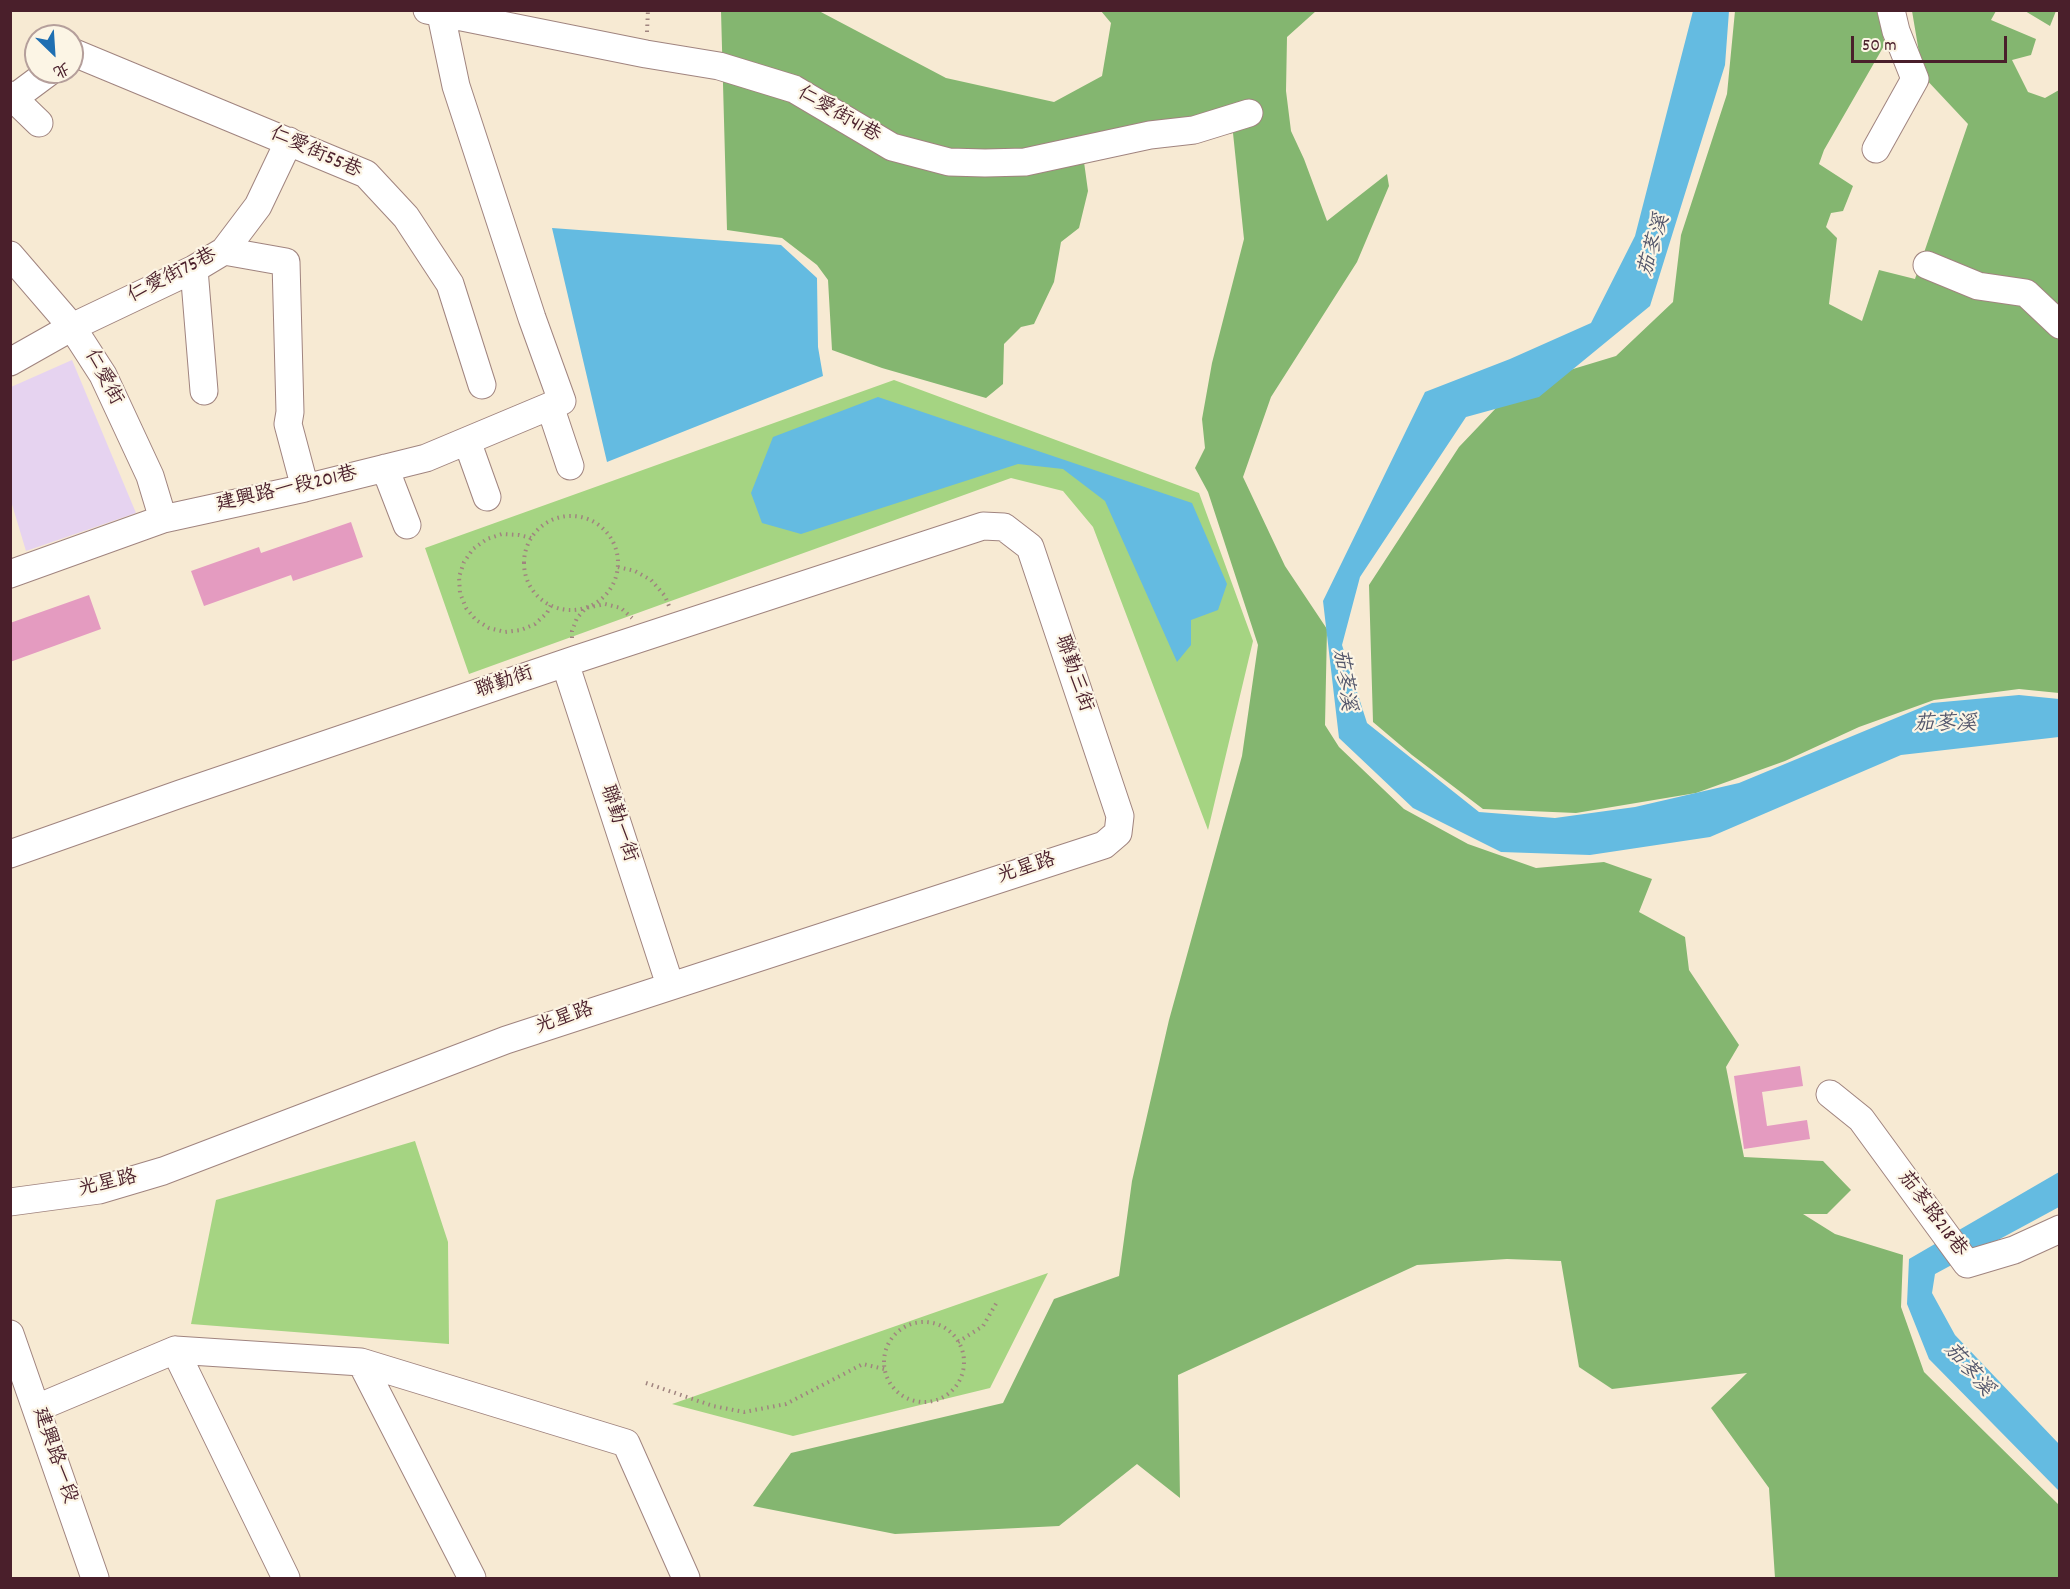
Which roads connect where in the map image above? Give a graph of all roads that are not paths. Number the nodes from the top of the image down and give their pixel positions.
1 (1892, 10) edge
2 (436, 11) edge
3 (84, 57) edge
4 (31, 84) edge
5 (11, 98) edge
6 (1248, 113) dead end
7 (39, 123) dead end
8 (289, 141) junction
9 (1876, 149) dead end
10 (224, 251) junction
11 (10, 255) edge
12 (1927, 265) dead end
13 (194, 268) junction
14 (2060, 325) edge
15 (72, 327) junction
16 (10, 362) edge
17 (482, 386) dead end
18 (204, 391) dead end
19 (556, 404) junction
20 (467, 441) junction
21 (570, 466) dead end
22 (385, 468) junction
23 (305, 488) junction
24 (487, 497) dead end
25 (164, 519) junction
26 (407, 525) dead end
27 (1004, 527) joint
28 (10, 574) edge
29 (571, 661) junction
30 (1118, 833) joint
31 (10, 854) edge
32 (670, 985) junction
33 (1830, 1094) dead end
34 (10, 1202) edge
35 (2060, 1229) edge
36 (10, 1334) edge
37 (175, 1350) junction
38 (361, 1362) junction
39 (37, 1408) junction
40 (95, 1578) edge
41 (286, 1578) edge
42 (472, 1578) edge
43 (686, 1578) edge

1 - 9 street
2 - 6 street, 仁愛街41巷
2 - 19 street
3 - 8 street, 仁愛街55巷
4 - 5 street
5 - 7 street
8 - 10 street, 仁愛街75巷
8 - 17 street, 仁愛街55巷
10 - 13 street, 仁愛街75巷
10 - 23 street
11 - 15 street, 仁愛街
12 - 14 street
13 - 15 street, 仁愛街75巷
13 - 18 street
15 - 16 street, 仁愛街75巷
15 - 25 street, 仁愛街
19 - 20 street, 建興路一段201巷
19 - 21 street
20 - 22 street, 建興路一段201巷
20 - 24 street
22 - 23 street, 建興路一段201巷
22 - 26 street
23 - 25 street, 建興路一段201巷
25 - 28 street, 建興路一段201巷
27 - 29 street, 聯勤街
27 - 30 street, 聯勤三街
29 - 31 street, 聯勤街
29 - 32 street, 聯勤一街
30 - 32 street, 光星路
32 - 34 street, 光星路
33 - 35 street, 茄苳路218巷
36 - 39 street, 建興路一段
37 - 38 street
37 - 39 street
37 - 41 street
38 - 42 street
38 - 43 street
39 - 40 street, 建興路一段

